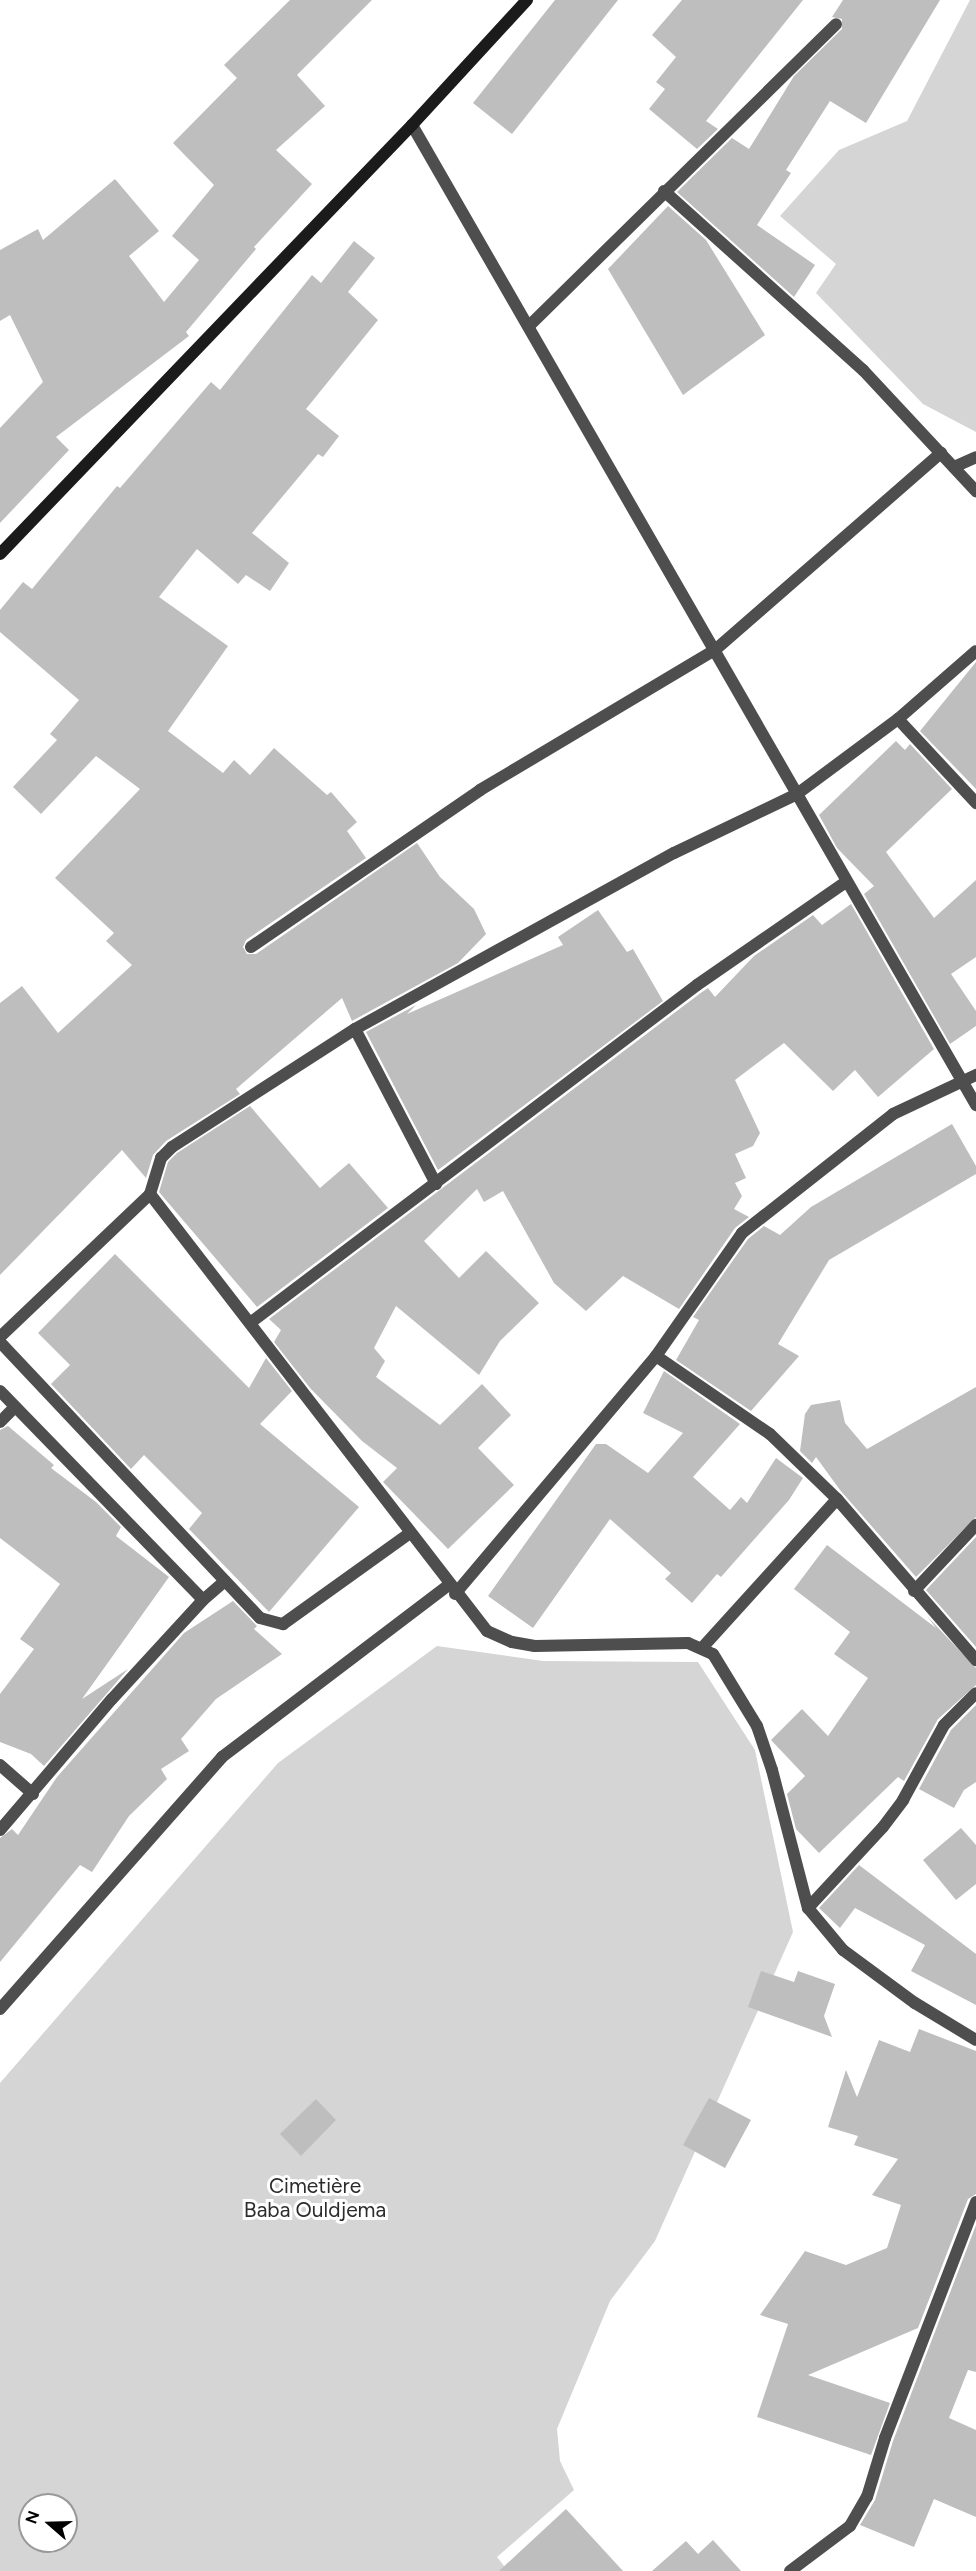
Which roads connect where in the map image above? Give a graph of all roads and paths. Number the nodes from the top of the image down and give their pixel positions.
1 (527, 0) edge
2 (836, 24) dead end
3 (412, 125) junction
4 (664, 191) junction
5 (530, 325) junction
6 (941, 453) junction
7 (976, 457) edge
8 (954, 467) junction
9 (976, 491) edge
10 (0, 554) edge
11 (715, 650) junction
12 (976, 651) edge
13 (898, 719) junction
14 (797, 794) junction
15 (976, 803) edge
16 (846, 882) junction
17 (251, 947) dead end
18 (356, 1029) junction
19 (976, 1075) edge
20 (960, 1080) junction
21 (976, 1105) edge
22 (436, 1184) junction
23 (150, 1194) junction
24 (250, 1323) junction
25 (0, 1337) edge
26 (0, 1342) edge
27 (656, 1356) junction
28 (0, 1391) edge
29 (14, 1407) junction
30 (0, 1422) edge
31 (837, 1499) junction
32 (976, 1525) edge
33 (410, 1533) junction
34 (225, 1581) junction
35 (452, 1589) junction
36 (914, 1590) junction
37 (203, 1600) junction
38 (702, 1648) junction
39 (976, 1660) edge
40 (976, 1693) edge
41 (0, 1766) edge
42 (33, 1794) junction
43 (0, 1830) edge
44 (808, 1908) junction
45 (0, 2009) edge
46 (976, 2040) edge
47 (976, 2202) edge
48 (790, 2571) edge

1 - 3 main road
2 - 4 street
3 - 5 street
3 - 10 main road
4 - 5 street
4 - 6 street
5 - 11 street
6 - 8 street
6 - 11 street
7 - 8 street
8 - 9 street
11 - 14 street
11 - 17 street
12 - 13 street
13 - 14 street
13 - 15 street
14 - 16 street
14 - 18 street
16 - 20 street
16 - 22 street
18 - 22 street
18 - 23 street
19 - 20 street
20 - 21 street
20 - 27 street
22 - 24 street
23 - 24 street
23 - 25 street
24 - 33 street
26 - 34 street
27 - 31 street
27 - 35 street
28 - 29 street
29 - 30 street
29 - 37 street
31 - 36 street
31 - 38 street
32 - 36 street
33 - 34 street
33 - 35 street
34 - 37 street
35 - 38 street
35 - 45 street
36 - 39 street
37 - 42 street
38 - 44 street
40 - 44 street
41 - 42 street
42 - 43 street
44 - 46 street
47 - 48 street

